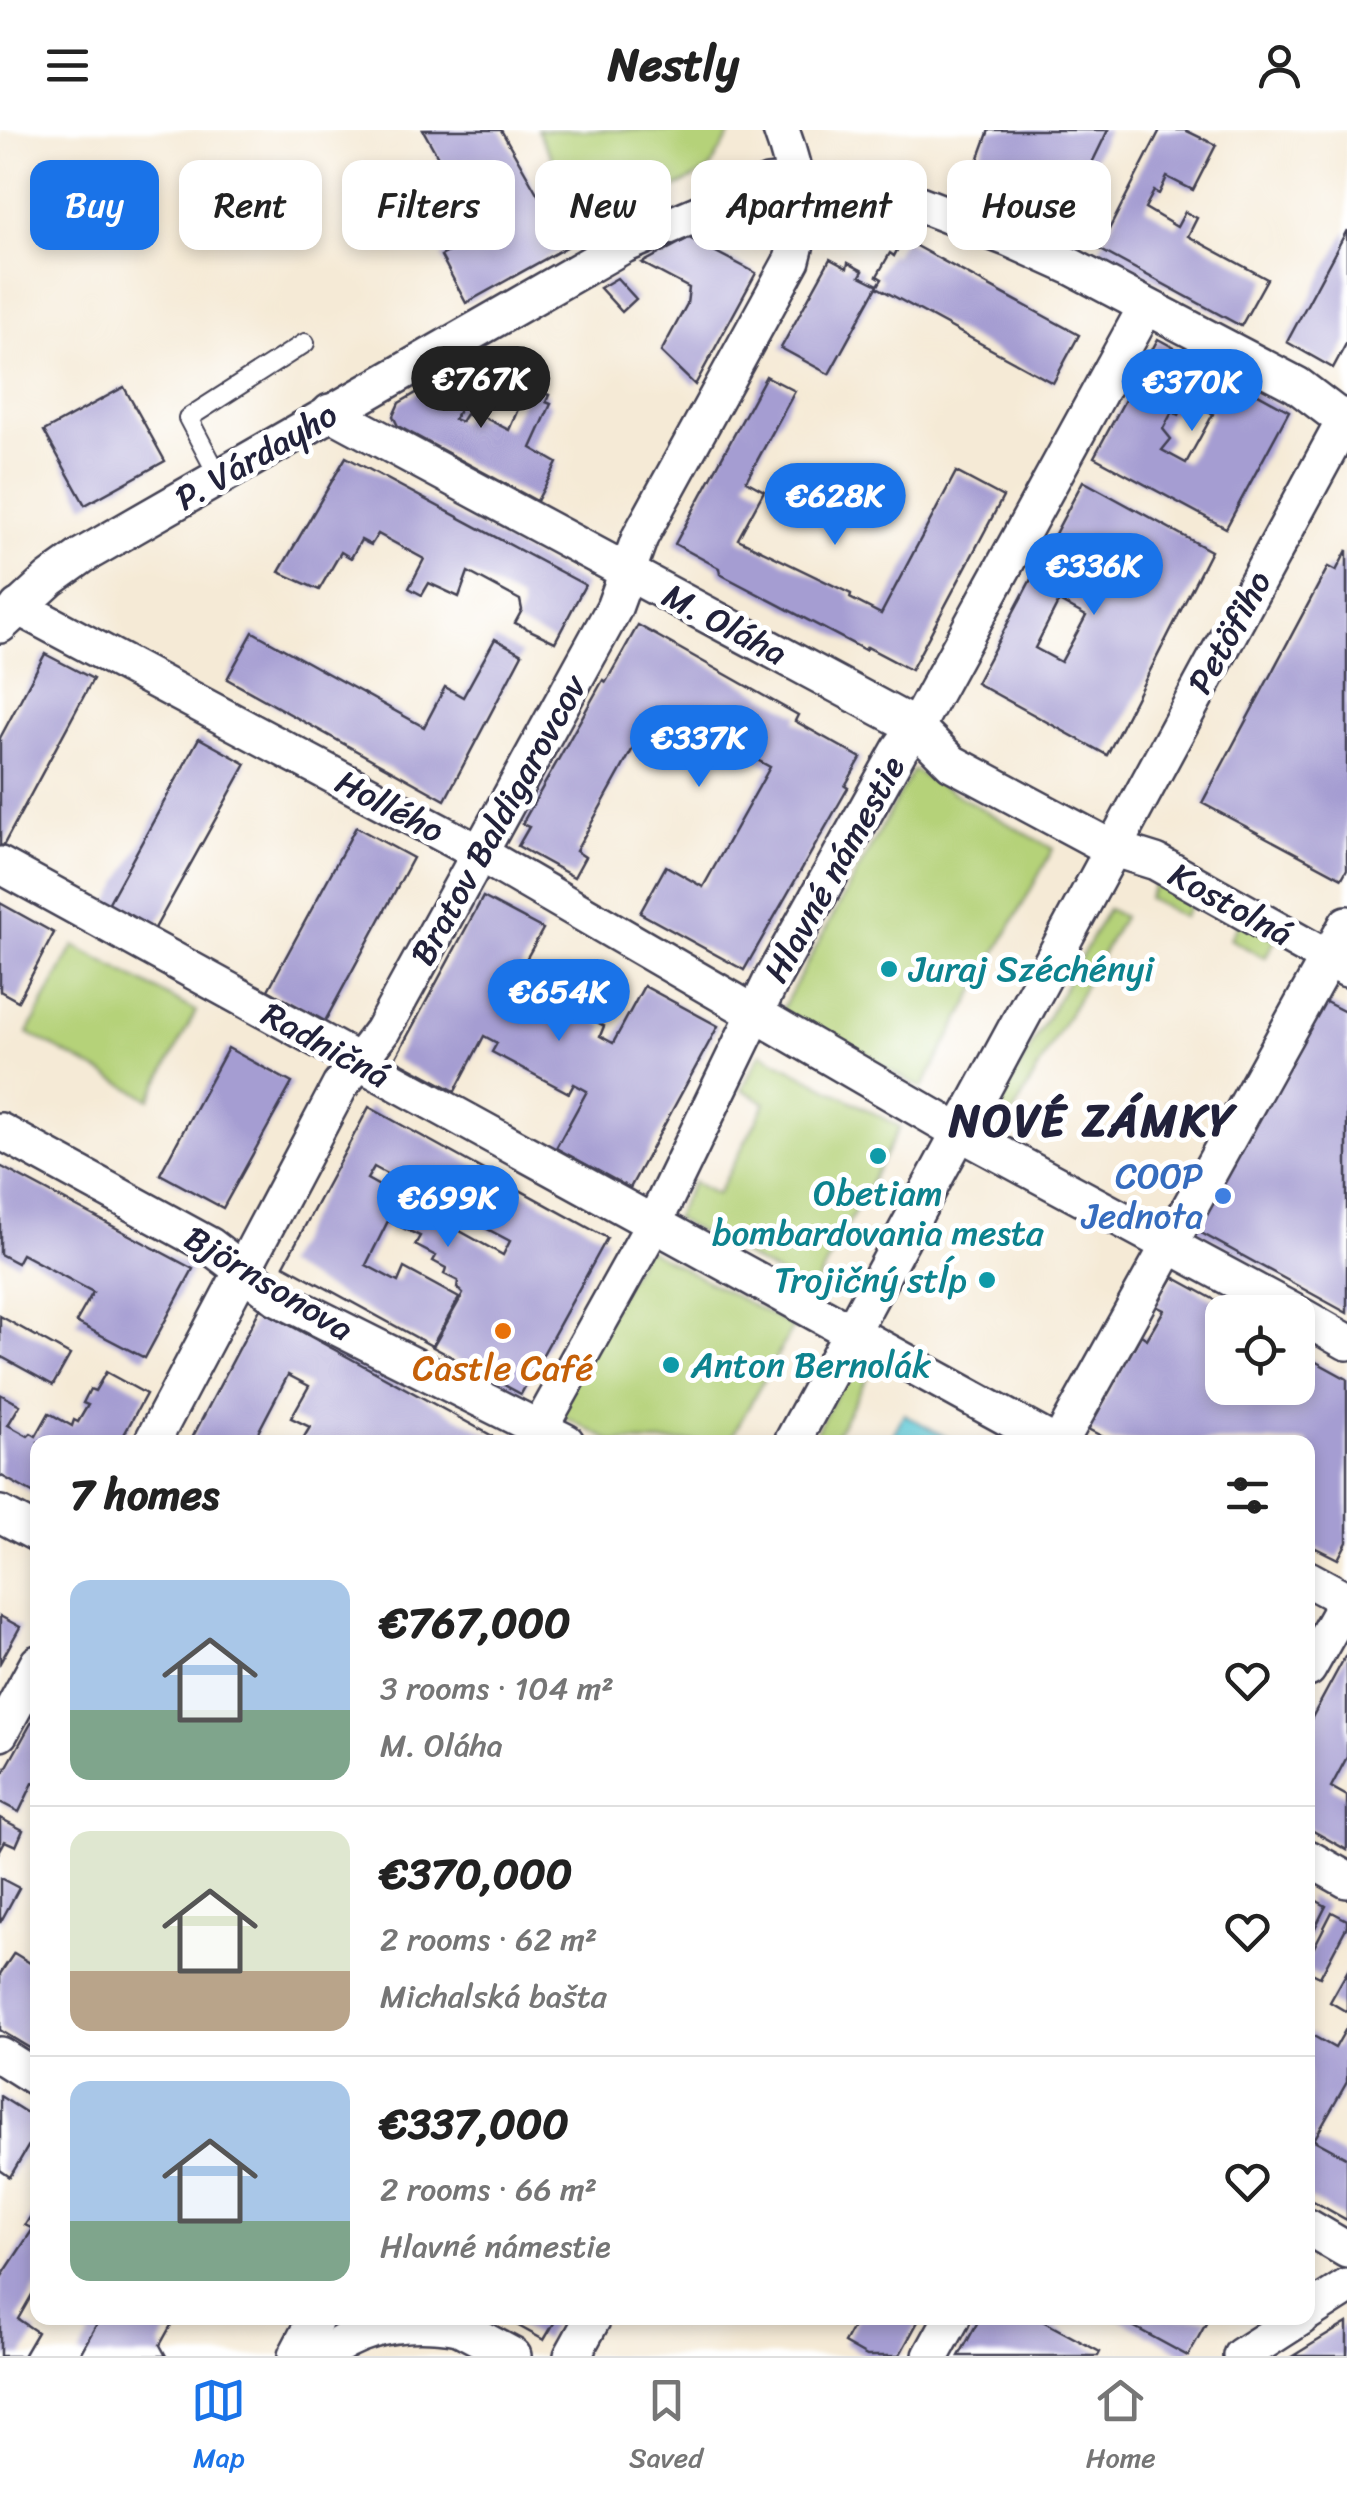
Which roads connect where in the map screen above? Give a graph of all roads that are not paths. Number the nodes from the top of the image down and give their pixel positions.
1 (782, 130) edge
2 (790, 160) edge
3 (927, 206) edge
4 (691, 217) edge
5 (795, 250) edge
6 (1146, 307) junction
7 (305, 343) dead end
8 (330, 412) junction
9 (1346, 420) edge
10 (220, 477) junction
11 (626, 570) junction
12 (9, 616) edge
13 (916, 727) junction
14 (1111, 848) junction
15 (479, 854) junction
16 (0, 866) edge
17 (1347, 924) edge
18 (1338, 963) edge
19 (756, 1014) junction
20 (357, 1062) junction
21 (0, 1131) edge
22 (961, 1133) junction
23 (653, 1225) junction
24 (1172, 1245) junction
25 (244, 1270) junction
26 (1263, 1295) edge
27 (1315, 1324) edge
28 (851, 1335) junction
29 (1347, 1342) edge
30 (156, 1435) edge
31 (540, 1435) edge
32 (548, 1435) edge
33 (796, 1435) edge
34 (1039, 1435) edge
35 (1064, 1435) edge
36 (0, 1514) edge
37 (30, 1530) edge
38 (1315, 1583) edge
39 (1347, 1600) edge
40 (1315, 1657) edge
41 (30, 1678) edge
42 (0, 1732) edge
43 (1315, 1862) edge
44 (1347, 1880) edge
45 (0, 2055) edge
46 (30, 2074) edge
47 (1315, 2231) edge
48 (1347, 2250) edge
49 (1347, 2286) edge
50 (1315, 2307) edge
51 (285, 2325) edge
52 (312, 2325) edge
53 (402, 2325) edge
54 (456, 2325) edge
55 (589, 2325) edge
56 (948, 2325) edge
57 (1289, 2325) edge
58 (287, 2356) edge
59 (296, 2356) edge
60 (323, 2356) edge
61 (514, 2356) edge
62 (572, 2356) edge
63 (930, 2356) edge
64 (1241, 2356) edge

1 - 2 street, Bratov Baldigarovcov
3 - 6 street, P. Várdayho
4 - 8 street, P. Várdayho
5 - 11 street, Bratov Baldigarovcov
6 - 9 street, P. Várdayho
6 - 13 street, Hlavné námestie
7 - 10 lane
8 - 10 street, P. Várdayho
8 - 11 street, M. Oláha
9 - 14 street, Petöfiho
10 - 12 street, P. Várdayho
11 - 13 street, M. Oláha
11 - 15 street, Bratov Baldigarovcov
12 - 15 street, Hollého
13 - 14 street, M. Oláha
13 - 19 street, Hlavné námestie
14 - 18 street, Kostolná
14 - 22 street
15 - 19 street, Hollého
15 - 20 street, Bratov Baldigarovcov
16 - 20 street, Radničná
17 - 18 street
18 - 24 street
19 - 22 street, Hlavné námestie
19 - 23 street, Hlavné námestie
20 - 23 street, Radničná
20 - 25 street, Bratov Baldigarovcov
21 - 25 street, Björnsonova
22 - 24 street, Hlavné námestie
22 - 28 street
23 - 28 street
23 - 32 street, Hlavné námestie
24 - 26 street, Hlavné námestie
24 - 35 street
25 - 30 street, Bratov Baldigarovcov
25 - 31 street, Björnsonova
27 - 29 street, Hlavné námestie
28 - 33 street
28 - 34 street
36 - 37 street
38 - 39 street
39 - 40 street
41 - 42 street
43 - 44 street
45 - 46 street
47 - 48 street
49 - 50 street
51 - 58 street
52 - 59 street
53 - 60 street
54 - 61 street
55 - 62 street
56 - 63 street
57 - 64 street

